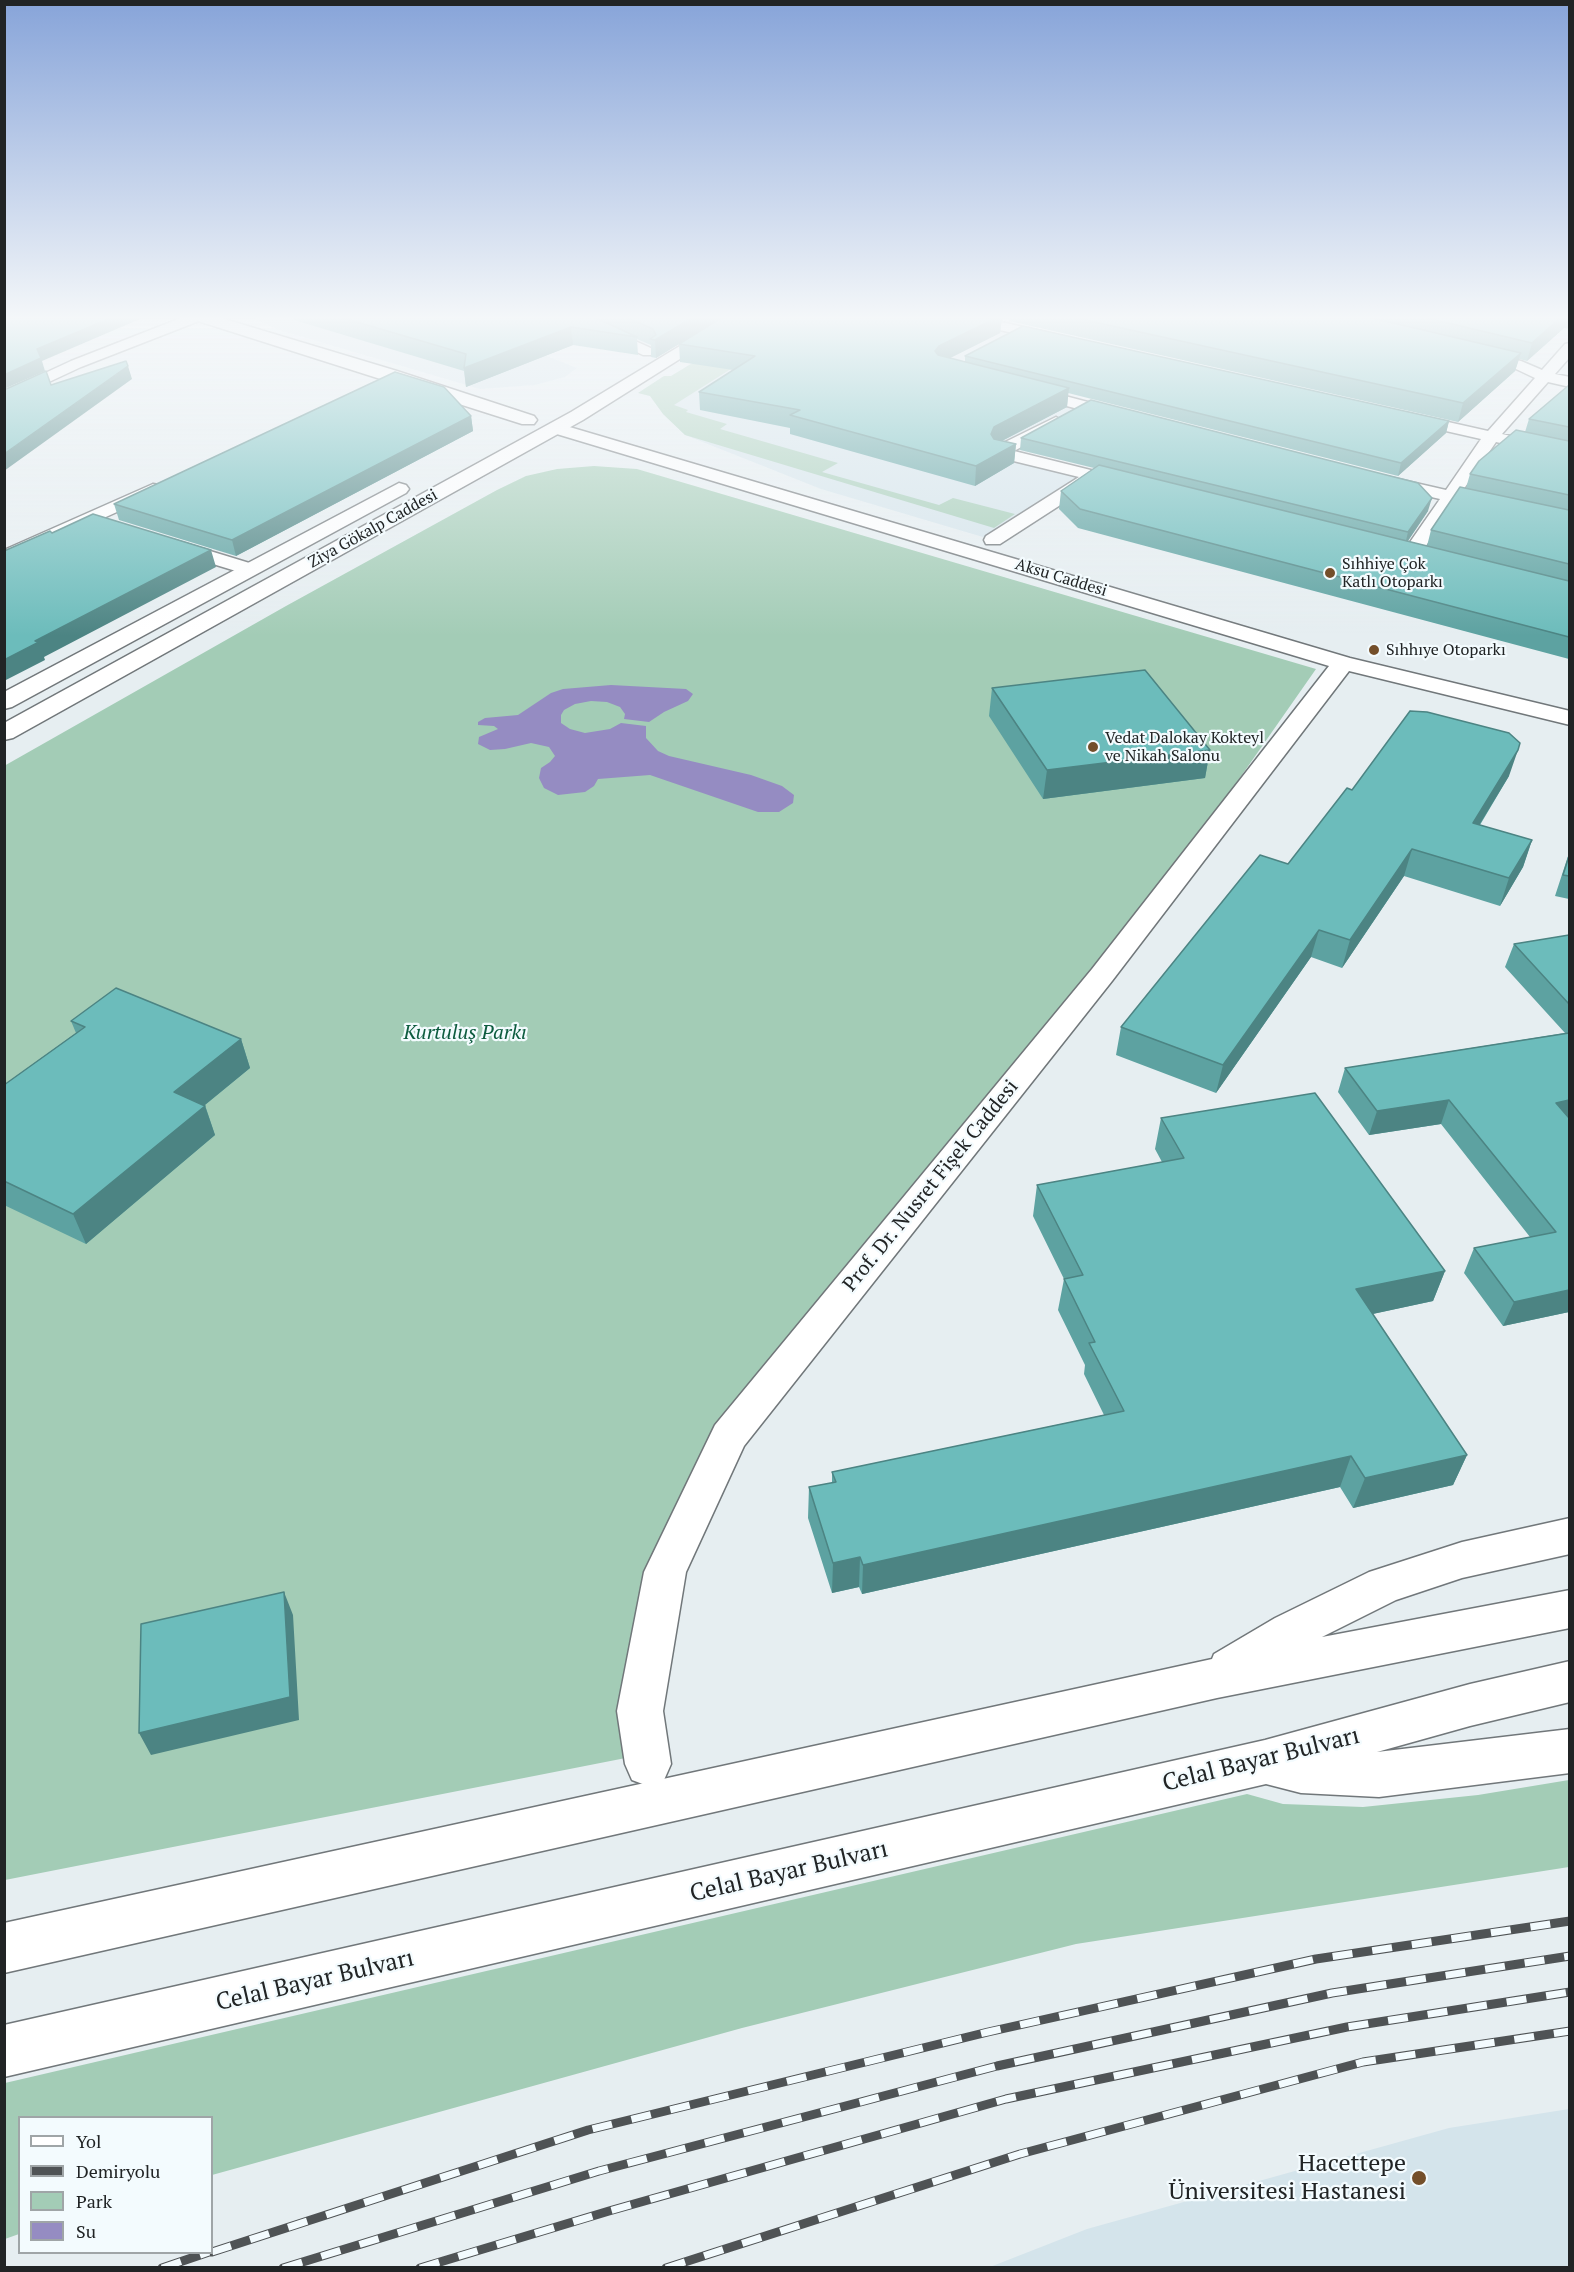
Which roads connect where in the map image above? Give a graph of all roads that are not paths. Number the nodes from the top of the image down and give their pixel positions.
1 (521, 424) edge
2 (524, 424) edge
3 (573, 424) edge
4 (604, 424) edge
5 (1051, 424) edge
6 (1433, 424) edge
7 (1502, 424) edge
8 (507, 431) dead end
9 (1491, 437) junction
10 (1569, 454) edge
11 (1093, 476) junction
12 (1370, 477) edge
13 (169, 481) edge
14 (414, 481) dead end
15 (1138, 487) edge
16 (1450, 497) junction
17 (87, 519) junction
18 (1569, 524) edge
19 (108, 525) edge
20 (152, 539) edge
21 (993, 540) junction
22 (4, 557) edge
23 (1433, 561) edge
24 (249, 569) junction
25 (1195, 598) dead end
26 (1374, 650) dead end
27 (1343, 663) junction
28 (1569, 700) edge
29 (4, 702) edge
30 (1569, 718) edge
31 (4, 733) edge
32 (1569, 1536) edge
33 (1569, 1609) edge
34 (1217, 1678) junction
35 (1569, 1681) edge
36 (1569, 1750) edge
37 (1265, 1762) junction
38 (648, 1764) dead end
39 (4, 1948) edge
40 (4, 2051) edge

1 - 8 main road, Ziya Gökalp Caddesi
2 - 31 main road, Ziya Gökalp Caddesi
3 - 27 main road, Aksu Caddesi
4 - 21 main road, Aksu Caddesi
5 - 11 street
6 - 9 street
7 - 9 street
9 - 10 street
9 - 16 street
11 - 15 street
11 - 21 street
12 - 16 street
13 - 17 street
14 - 24 main road, Ziya Gökalp Caddesi
16 - 18 street
16 - 23 street
17 - 19 street
17 - 22 street
20 - 24 street
21 - 25 main road, Aksu Caddesi
24 - 29 main road, Ziya Gökalp Caddesi
26 - 28 main road
27 - 30 main road, Aksu Caddesi
27 - 38 main road, Prof. Dr. Nusret Fişek Caddesi
32 - 34 main road
33 - 34 main road
34 - 39 main road
35 - 37 main road, Celal Bayar Bulvarı
36 - 37 main road
37 - 40 main road, Celal Bayar Bulvarı

